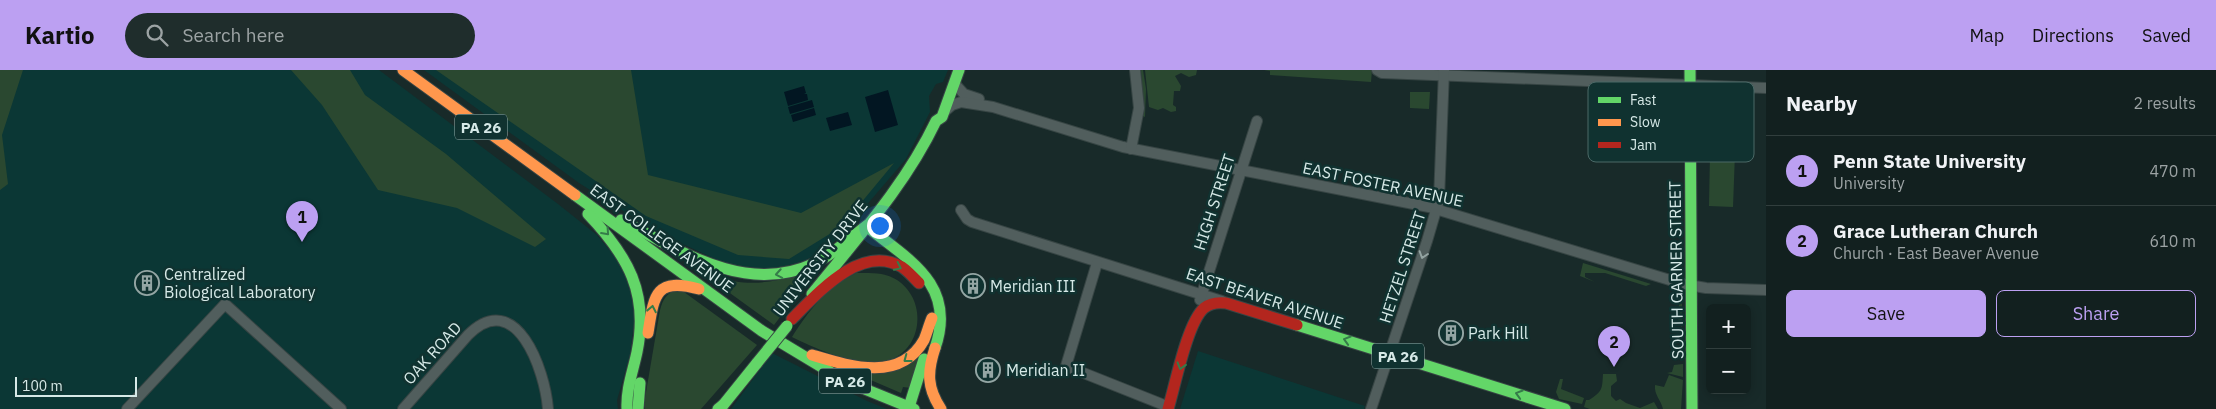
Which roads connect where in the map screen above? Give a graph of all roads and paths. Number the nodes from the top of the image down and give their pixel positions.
1 (403, 70) edge
2 (951, 70) edge
3 (959, 70) edge
4 (1135, 70) edge
5 (1377, 70) edge
6 (1444, 73) edge
7 (1628, 82) edge
8 (955, 84) junction
9 (993, 107) junction
10 (940, 117) junction
11 (1257, 120) dead end
12 (1131, 149) junction
13 (1690, 162) edge
14 (1242, 171) junction
15 (560, 184) junction
16 (578, 198) junction
17 (1437, 208) junction
18 (961, 210) dead end
19 (866, 226) junction
20 (1096, 262) junction
21 (1691, 286) junction
22 (1766, 290) edge
23 (707, 291) junction
24 (1201, 294) junction
25 (1230, 304) junction
26 (932, 318) junction
27 (789, 322) junction
28 (1194, 323) junction
29 (785, 346) junction
30 (1390, 354) junction
31 (1550, 407) edge
32 (720, 408) edge
33 (912, 408) edge
34 (1169, 408) edge
35 (127, 409) edge
36 (341, 409) edge
37 (403, 409) edge
38 (548, 409) edge
39 (628, 409) edge
40 (638, 409) edge
41 (941, 409) edge
42 (1371, 409) edge
43 (1565, 409) edge
44 (1692, 409) edge

1 - 15 main road, EAST COLLEGE AVENUE / PA 26
2 - 10 main road, UNIVERSITY DRIVE
3 - 8 main road, UNIVERSITY DRIVE
4 - 12 street
5 - 6 street
6 - 7 street
6 - 17 street, HETZEL STREET
8 - 9 street, EAST FOSTER AVENUE
8 - 10 main road, UNIVERSITY DRIVE
9 - 10 street, EAST FOSTER AVENUE
9 - 12 street, EAST FOSTER AVENUE
10 - 19 main road, UNIVERSITY DRIVE
11 - 14 street, HIGH STREET
12 - 14 street, EAST FOSTER AVENUE
13 - 21 main road, SOUTH GARNER STREET
14 - 17 street, EAST FOSTER AVENUE
14 - 24 street, HIGH STREET
15 - 16 main road, EAST COLLEGE AVENUE / PA 26
15 -> 39 main road
19 -> 16 main road
16 - 23 main road, EAST COLLEGE AVENUE / PA 26
17 - 21 street, EAST FOSTER AVENUE
17 -> 30 street, HETZEL STREET
18 - 20 street, EAST BEAVER AVENUE
19 - 27 main road, UNIVERSITY DRIVE
19 - 41 main road
20 - 24 street, EAST BEAVER AVENUE
20 - 34 street
21 - 22 street, EAST FOSTER AVENUE
21 - 44 main road, SOUTH GARNER STREET
23 - 29 main road, EAST COLLEGE AVENUE / PA 26
40 -> 23 main road
24 - 25 street, EAST BEAVER AVENUE
24 - 28 street, HIGH STREET
25 - 28 main road, HIGH STREET / PA 26
30 -> 25 main road, EAST BEAVER AVENUE / PA 26
27 -> 26 main road
26 -> 29 main road
26 - 33 main road
27 - 32 main road, UNIVERSITY DRIVE, bridge
28 -> 34 main road, HIGH STREET / PA 26
29 - 33 main road, EAST COLLEGE AVENUE / PA 26
31 -> 30 main road, EAST BEAVER AVENUE / PA 26
30 - 42 street, HETZEL STREET
31 - 43 main road, EAST BEAVER AVENUE / PA 26
35 - 36 street
37 - 38 street, OAK ROAD

